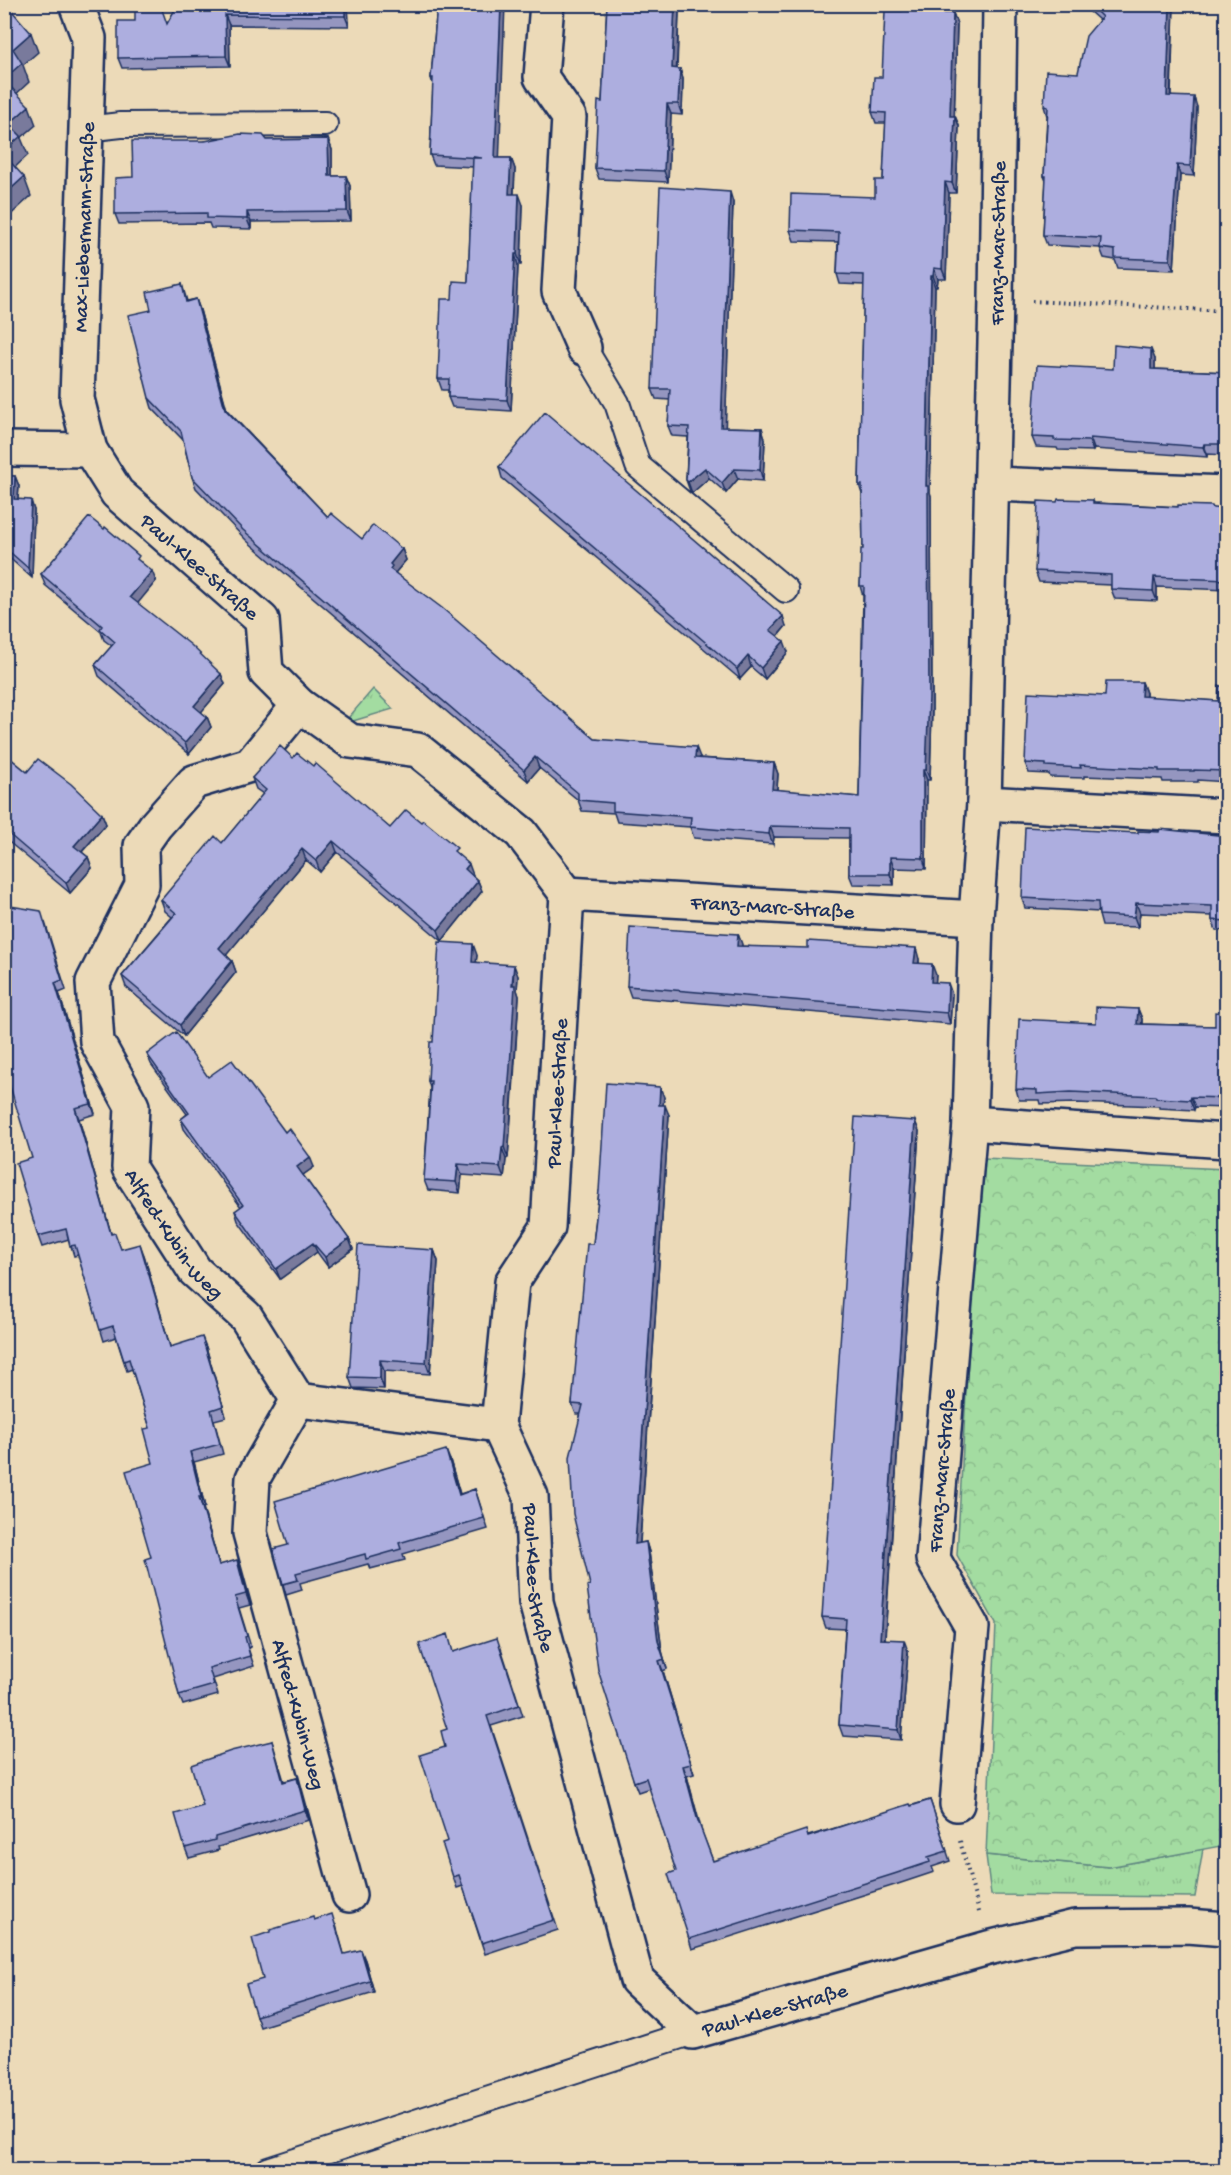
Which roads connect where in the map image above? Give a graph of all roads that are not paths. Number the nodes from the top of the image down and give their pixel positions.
1 (76, 4) edge
2 (547, 4) edge
3 (1000, 4) edge
4 (325, 124) dead end
5 (86, 129) junction
6 (584, 348) joint
7 (4, 448) edge
8 (90, 450) junction
9 (992, 484) junction
10 (1227, 493) edge
11 (786, 590) dead end
12 (299, 705) junction
13 (984, 803) junction
14 (1227, 816) edge
15 (567, 894) junction
16 (976, 918) junction
17 (970, 1124) junction
18 (1227, 1141) edge
19 (298, 1400) junction
20 (498, 1425) junction
21 (957, 1804) road end
22 (349, 1895) dead end
23 (1227, 1929) edge
24 (693, 2032) junction
25 (268, 2170) edge

1 - 5 street, Max-Liebermann-Straße
2 - 6 street
3 - 9 street, Franz-Marc-Straße
4 - 5 lane
5 - 8 street, Max-Liebermann-Straße
6 - 11 lane
7 - 8 street
8 - 12 street, Paul-Klee-Straße
9 - 10 street
9 - 13 street, Franz-Marc-Straße
12 - 15 street, Paul-Klee-Straße
12 - 19 street, Alfred-Kubin-Weg
13 - 14 street
13 - 16 street, Franz-Marc-Straße
15 - 16 street, Franz-Marc-Straße
15 - 20 street, Paul-Klee-Straße
16 - 17 street, Franz-Marc-Straße
17 - 18 street
17 - 21 street, Franz-Marc-Straße
19 - 20 street
19 - 22 street, Alfred-Kubin-Weg
20 - 24 street, Paul-Klee-Straße
23 - 24 street, Paul-Klee-Straße
24 - 25 lane

